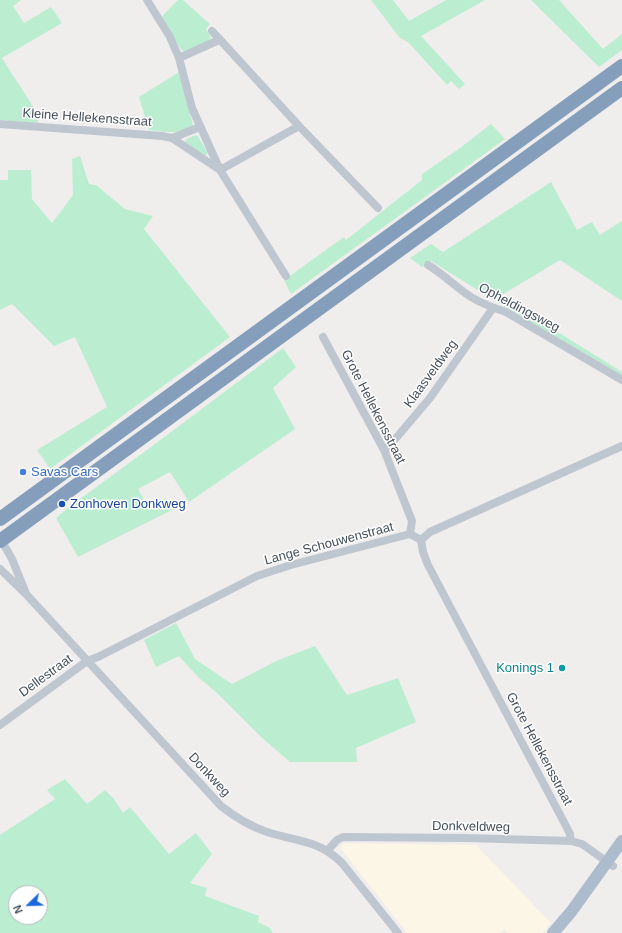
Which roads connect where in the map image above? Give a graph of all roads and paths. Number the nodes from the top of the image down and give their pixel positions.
1 (147, 0) edge
2 (212, 31) dead end
3 (219, 40) junction
4 (179, 58) junction
5 (622, 66) edge
6 (622, 88) edge
7 (0, 124) edge
8 (299, 126) junction
9 (200, 127) junction
10 (172, 138) junction
11 (220, 170) junction
12 (378, 208) dead end
13 (428, 265) dead end
14 (286, 276) dead end
15 (493, 308) junction
16 (323, 337) dead end
17 (622, 380) edge
18 (622, 446) edge
19 (384, 450) junction
20 (0, 518) edge
21 (410, 534) junction
22 (0, 540) edge
23 (421, 540) junction
24 (0, 569) edge
25 (26, 594) junction
26 (87, 661) junction
27 (0, 725) edge
28 (571, 841) junction
29 (621, 847) edge
30 (327, 850) junction
31 (610, 864) junction
32 (398, 933) edge
33 (553, 933) edge
34 (564, 933) edge

1 - 4 street, Kleine Hellekensstraat
2 - 3 street
3 - 4 street
3 - 8 street
4 - 9 street, Kleine Hellekensstraat
5 - 20 highway
6 - 22 highway
7 - 10 street, Kleine Hellekensstraat
8 - 11 street
8 - 12 street
9 - 10 street, Kleine Hellekensstraat
9 - 11 street, Kleine Hellekensstraat
10 - 11 street, Kleine Hellekensstraat
11 - 14 street, Kleine Hellekensstraat
13 - 15 street, Opheldingsweg
15 - 17 street, Opheldingsweg
15 - 19 street, Klaasveldweg
16 - 19 street, Grote Hellekensstraat
18 - 23 street
19 - 21 street, Grote Hellekensstraat
21 - 23 street, Lange Schouwenstraat
21 - 26 street, Lange Schouwenstraat
22 - 25 street, Donkweg
23 - 28 street, Grote Hellekensstraat
24 - 25 street, Donkweg
25 - 26 street, Donkweg
26 - 27 street, Dellestraat
26 - 30 street, Donkweg
28 - 30 street, Donkveldweg
28 - 31 street, Donkveldweg
29 - 31 main road
30 - 32 street, Donkweg
31 - 33 main road
31 - 34 main road

